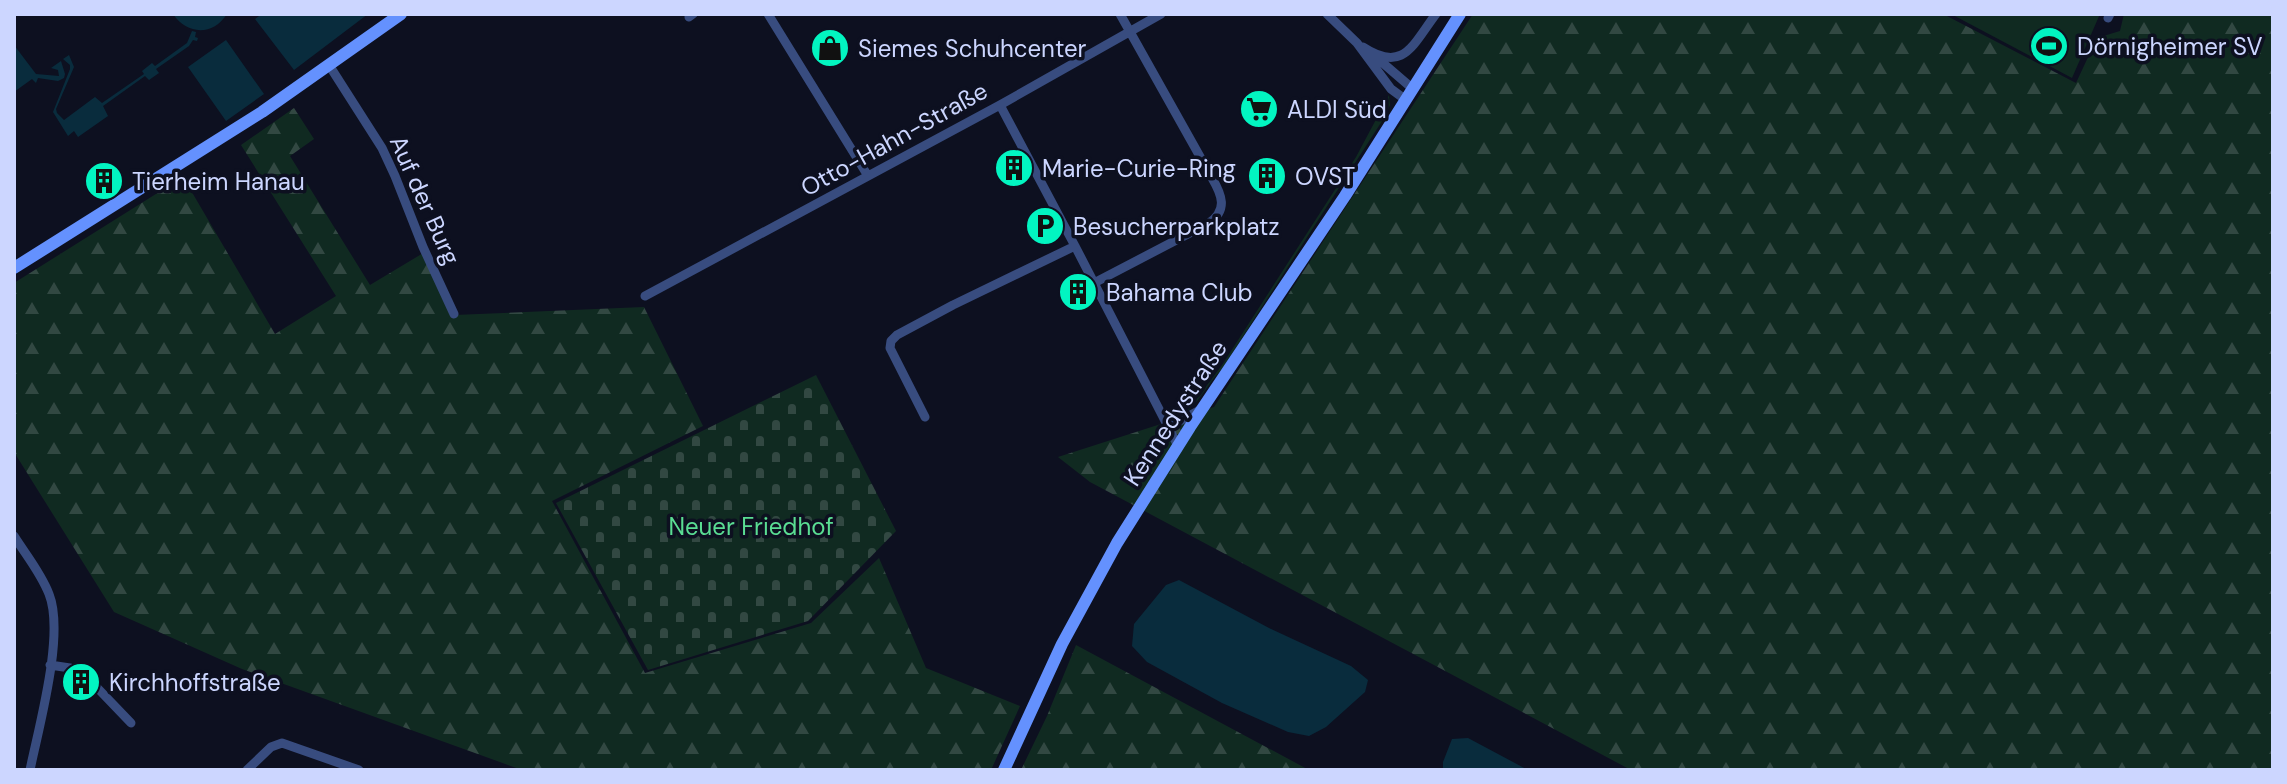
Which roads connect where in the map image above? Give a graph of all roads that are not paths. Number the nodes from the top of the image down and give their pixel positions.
1 (401, 14) edge
2 (768, 14) edge
3 (1120, 14) edge
4 (1161, 14) edge
5 (1327, 14) edge
6 (1436, 14) edge
7 (1460, 14) edge
8 (1132, 32) junction
9 (1357, 43) junction
10 (1372, 53) junction
11 (329, 65) junction
12 (1409, 94) junction
13 (1000, 105) junction
14 (868, 176) junction
15 (1075, 246) junction
16 (14, 268) edge
17 (1094, 283) junction
18 (645, 296) dead end
19 (454, 314) dead end
20 (1203, 408) junction
21 (925, 417) dead end
22 (1164, 419) junction
23 (1178, 446) junction
24 (14, 536) edge
25 (18, 550) edge
26 (50, 665) junction
27 (131, 723) dead end
28 (30, 770) edge
29 (247, 770) edge
30 (359, 770) edge
31 (1004, 770) edge

1 - 11 main road
2 - 14 street
3 - 8 street
4 - 8 street, Otto-Hahn-Straße
5 - 9 street
6 - 10 street
7 - 12 main road, Kennedystraße
8 - 13 street, Otto-Hahn-Straße
8 - 17 street
9 - 10 street
9 - 12 street
10 - 12 street
11 - 16 main road
11 - 19 street, Auf der Burg
12 - 20 main road, Kennedystraße
13 - 14 street, Otto-Hahn-Straße
13 - 15 street
14 - 18 street, Otto-Hahn-Straße
15 - 17 street
15 - 21 street
17 - 22 street
20 - 22 street
20 - 23 main road, Kennedystraße
22 - 23 street
23 - 31 main road, Kennedystraße
24 - 25 street
25 - 26 street
26 - 27 street
26 - 28 street
29 - 30 street

